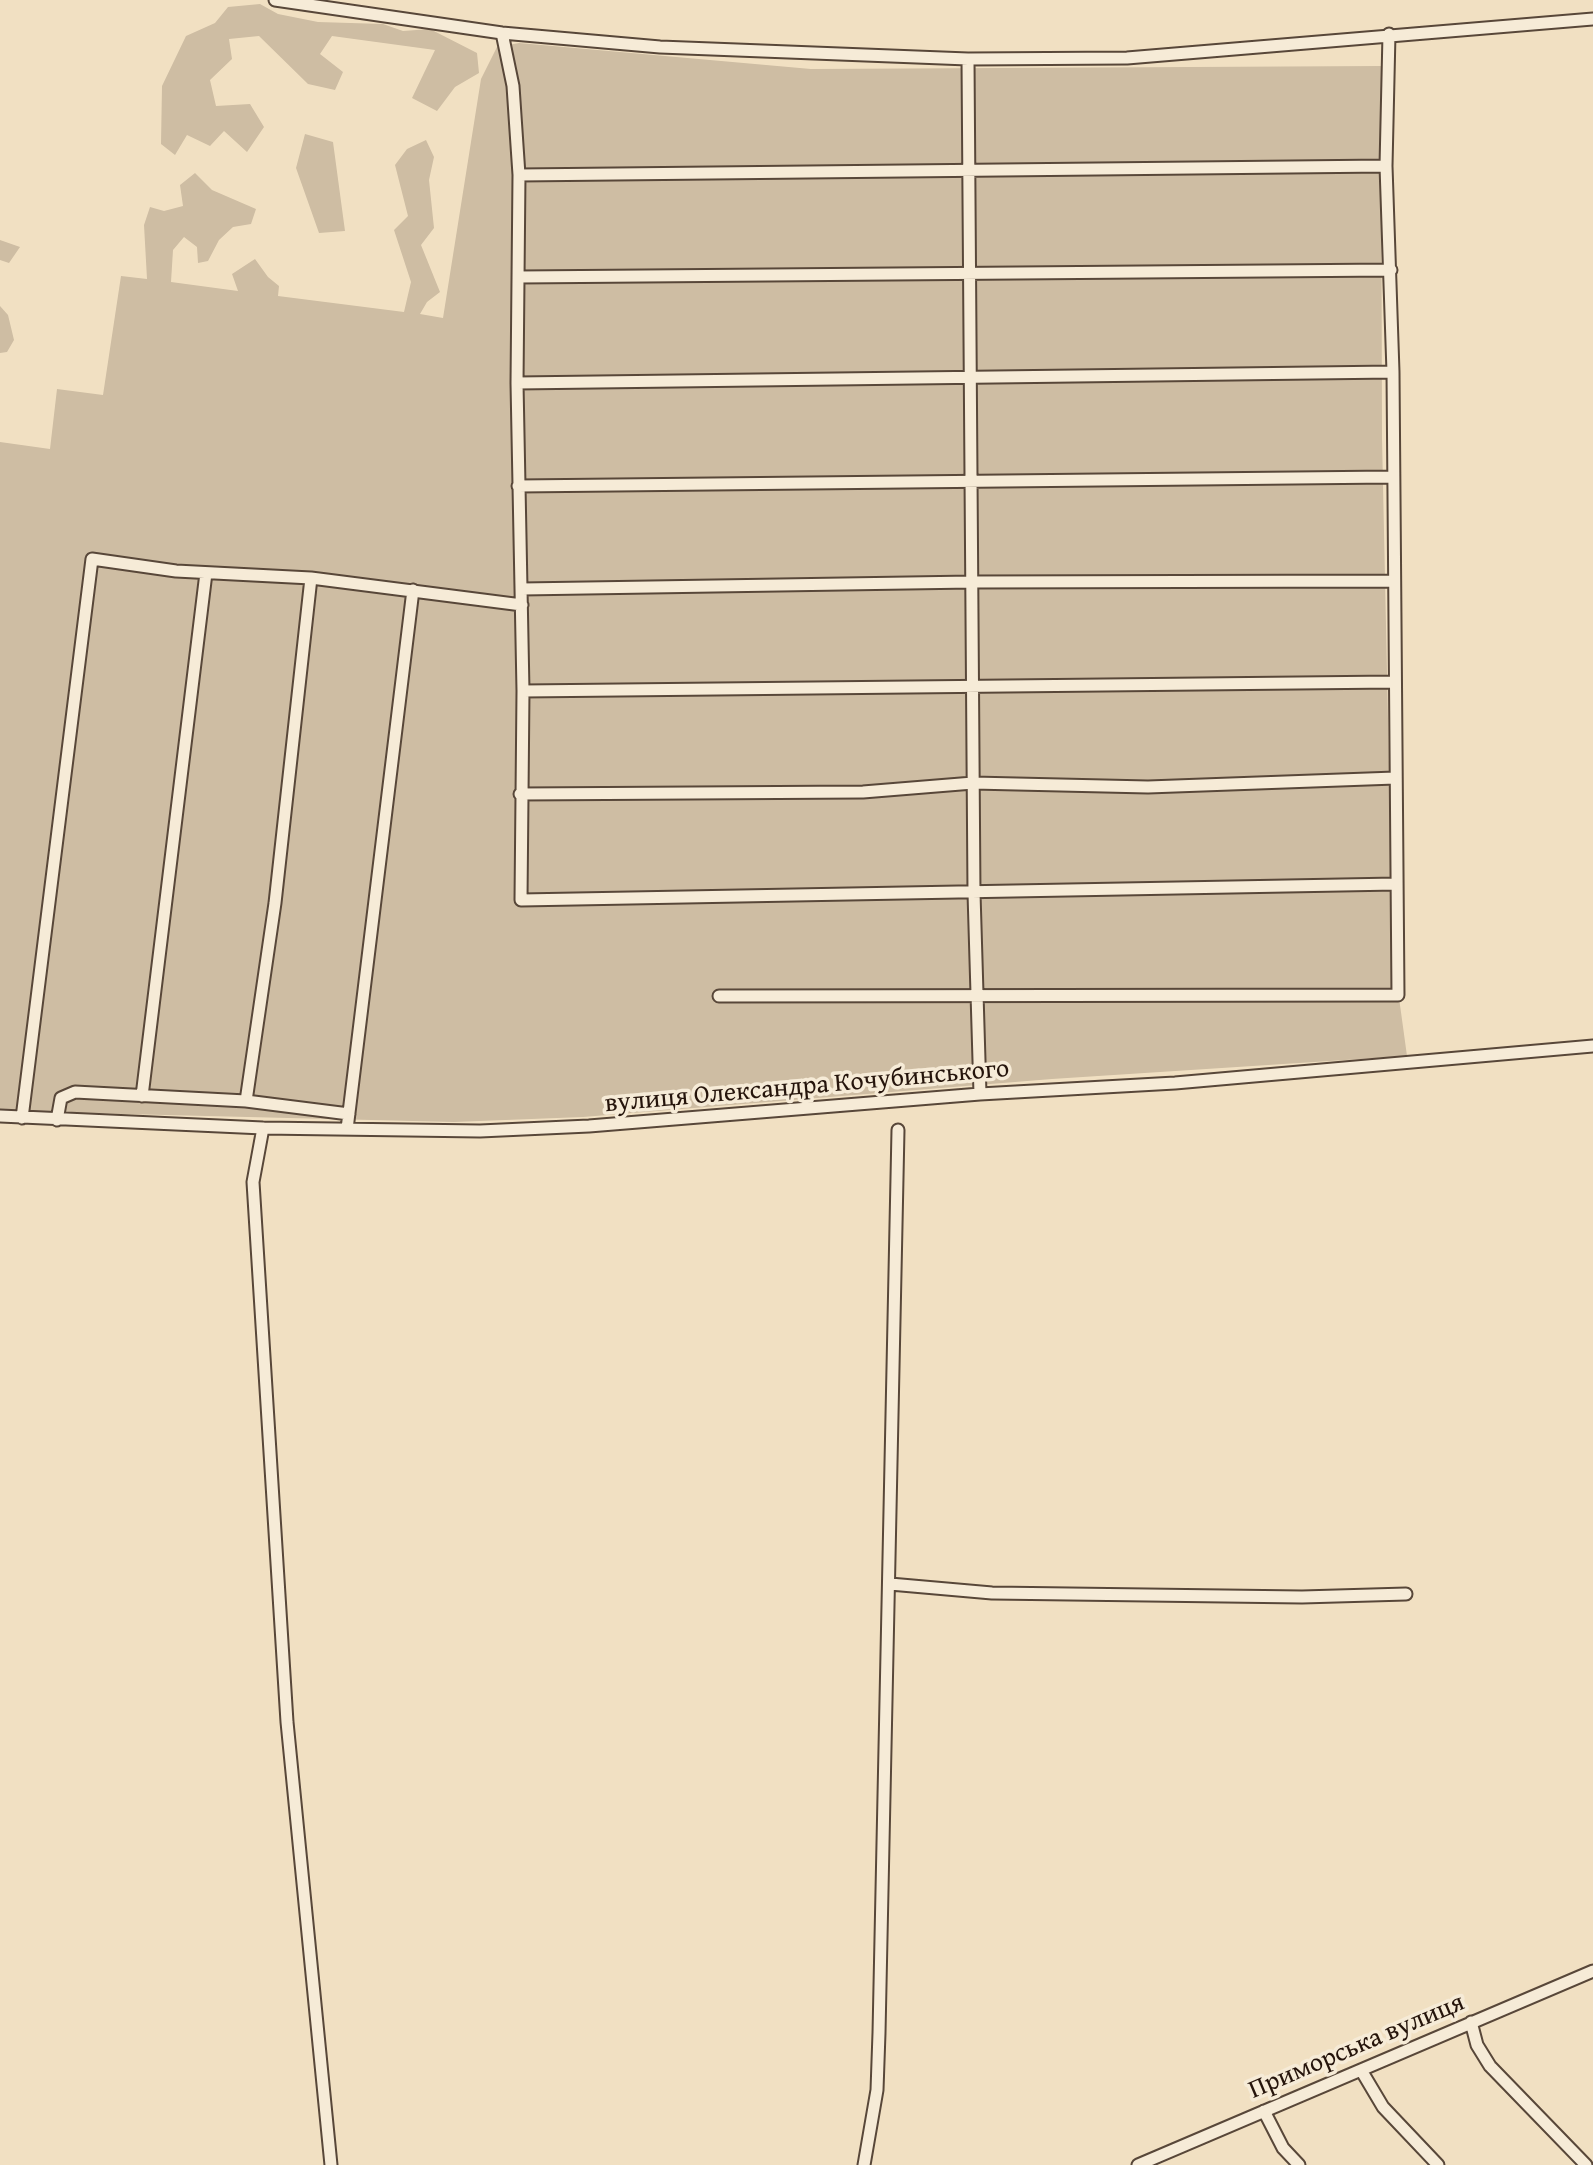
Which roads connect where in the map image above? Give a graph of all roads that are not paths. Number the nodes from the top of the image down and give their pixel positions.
1 (275, 0) edge
2 (1593, 19) edge
3 (502, 33) junction
4 (1389, 34) junction
5 (968, 59) junction
6 (1386, 166) junction
7 (968, 172) junction
8 (519, 175) junction
9 (1391, 270) junction
10 (969, 274) junction
11 (519, 277) junction
12 (1393, 372) junction
13 (969, 378) junction
14 (517, 383) junction
15 (1391, 477) junction
16 (970, 479) junction
17 (518, 486) junction
18 (206, 573) junction
19 (311, 578) junction
20 (1393, 581) junction
21 (972, 582) junction
22 (522, 589) junction
23 (413, 590) junction
24 (522, 605) junction
25 (1394, 682) junction
26 (972, 685) junction
27 (523, 691) junction
28 (1395, 778) junction
29 (973, 783) junction
30 (520, 794) junction
31 (1396, 884) junction
32 (974, 893) junction
33 (719, 996) dead end
34 (977, 998) junction
35 (1593, 1046) edge
36 (980, 1094) junction
37 (142, 1096) junction
38 (246, 1101) junction
39 (349, 1114) junction
40 (0, 1116) edge
41 (22, 1118) junction
42 (57, 1120) junction
43 (263, 1128) junction
44 (347, 1129) junction
45 (898, 1130) dead end
46 (890, 1584) junction
47 (1406, 1594) dead end
48 (1593, 1971) edge
49 (1471, 2022) junction
50 (1361, 2070) junction
51 (1264, 2111) junction
52 (1158, 2161) edge
53 (331, 2165) edge
54 (864, 2165) edge
55 (1138, 2165) edge
56 (1299, 2165) edge
57 (1438, 2165) edge
58 (1586, 2165) edge

1 - 3 street
2 - 4 street
3 - 5 street
3 - 8 street
4 - 5 street
4 - 6 street
5 - 7 street
6 - 7 street
6 - 9 street
7 - 8 street
7 - 10 street
8 - 11 street
9 - 10 street
9 - 12 street
10 - 11 street
10 - 13 street
11 - 14 street
12 - 13 street
12 - 15 street
13 - 14 street
13 - 16 street
14 - 17 street
15 - 16 street
15 - 20 street
16 - 17 street
16 - 21 street
17 - 22 street
18 - 19 street
18 - 37 street
18 - 41 street
19 - 23 street
19 - 38 street
20 - 21 street
20 - 25 street
21 - 22 street
21 - 26 street
22 - 24 street
23 - 24 street
23 - 39 street
24 - 27 street
25 - 26 street
25 - 28 street
26 - 27 street
26 - 29 street
27 - 30 street
28 - 29 street
28 - 31 street
29 - 30 street
29 - 32 street
30 - 32 street
31 - 32 street
31 - 34 street
32 - 34 street
33 - 34 street
34 - 36 street
35 - 36 street, вулиця Олександра Кочубинського
36 - 44 street, вулиця Олександра Кочубинського
37 - 38 street
37 - 42 street
38 - 39 street
39 - 44 street
40 - 41 street, вулиця Олександра Кочубинського
41 - 42 street, вулиця Олександра Кочубинського
42 - 43 street, вулиця Олександра Кочубинського
43 - 44 street, вулиця Олександра Кочубинського
43 - 53 street
45 - 46 street
46 - 47 street
46 - 54 street
48 - 49 street, Приморська вулиця
49 - 50 street, Приморська вулиця
49 - 58 street
50 - 51 street, Приморська вулиця
50 - 57 street
51 - 52 street, Приморська вулиця
51 - 56 street
52 - 55 street, Приморська вулиця

